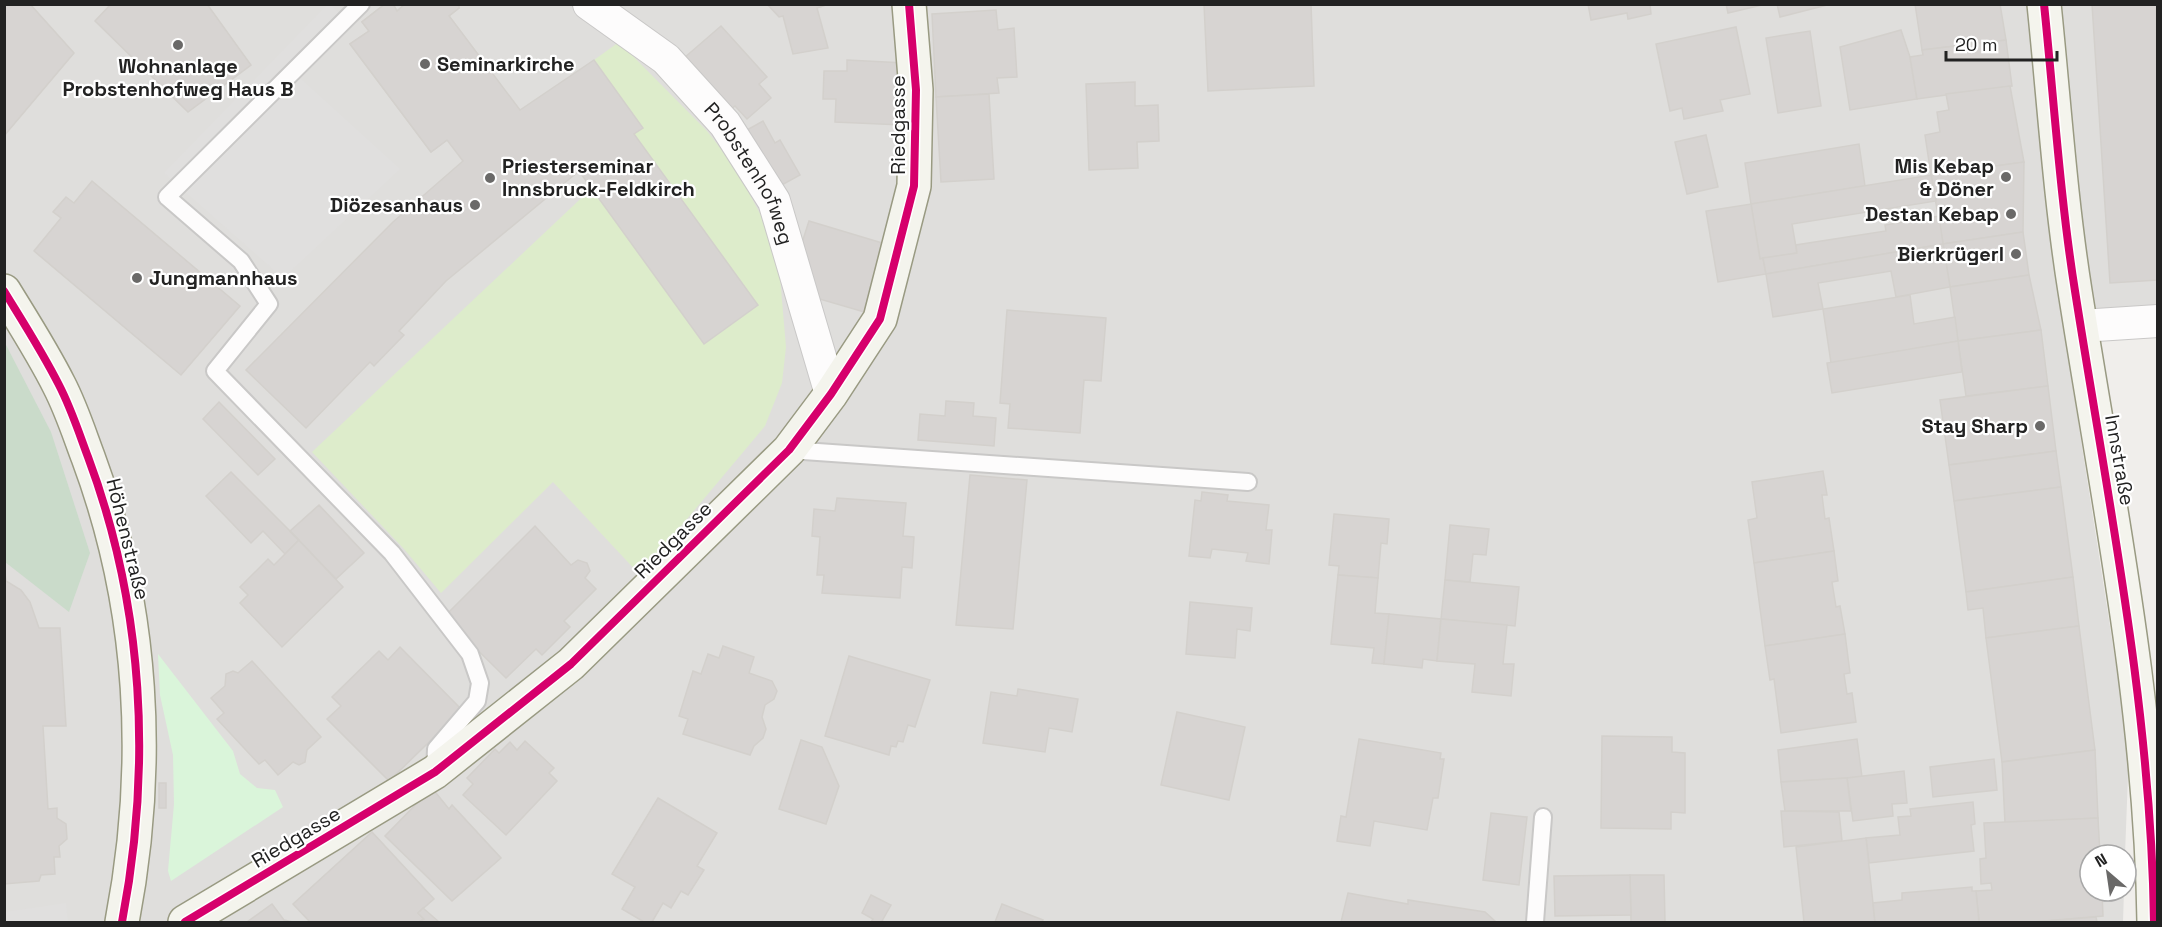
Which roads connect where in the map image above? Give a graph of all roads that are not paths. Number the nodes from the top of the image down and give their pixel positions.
1 (361, 4) edge
2 (589, 4) edge
3 (909, 4) edge
4 (2044, 4) edge
5 (4, 291) edge
6 (2157, 321) edge
7 (2081, 326) junction
8 (831, 394) junction
9 (789, 450) junction
10 (1248, 482) dead end
11 (435, 772) junction
12 (1543, 817) dead end
13 (122, 922) edge
14 (185, 922) edge
15 (1535, 922) edge
16 (2154, 922) edge

1 - 11 lane
2 - 8 street, Probstenhofweg
3 - 8 street, Riedgasse
4 - 7 street, Innstraße
5 - 13 street, Höhenstraße
6 - 7 street
7 - 16 street, Innstraße
8 - 9 street, Riedgasse
9 - 10 lane
9 - 11 street, Riedgasse
11 - 14 street, Riedgasse
12 - 15 lane

